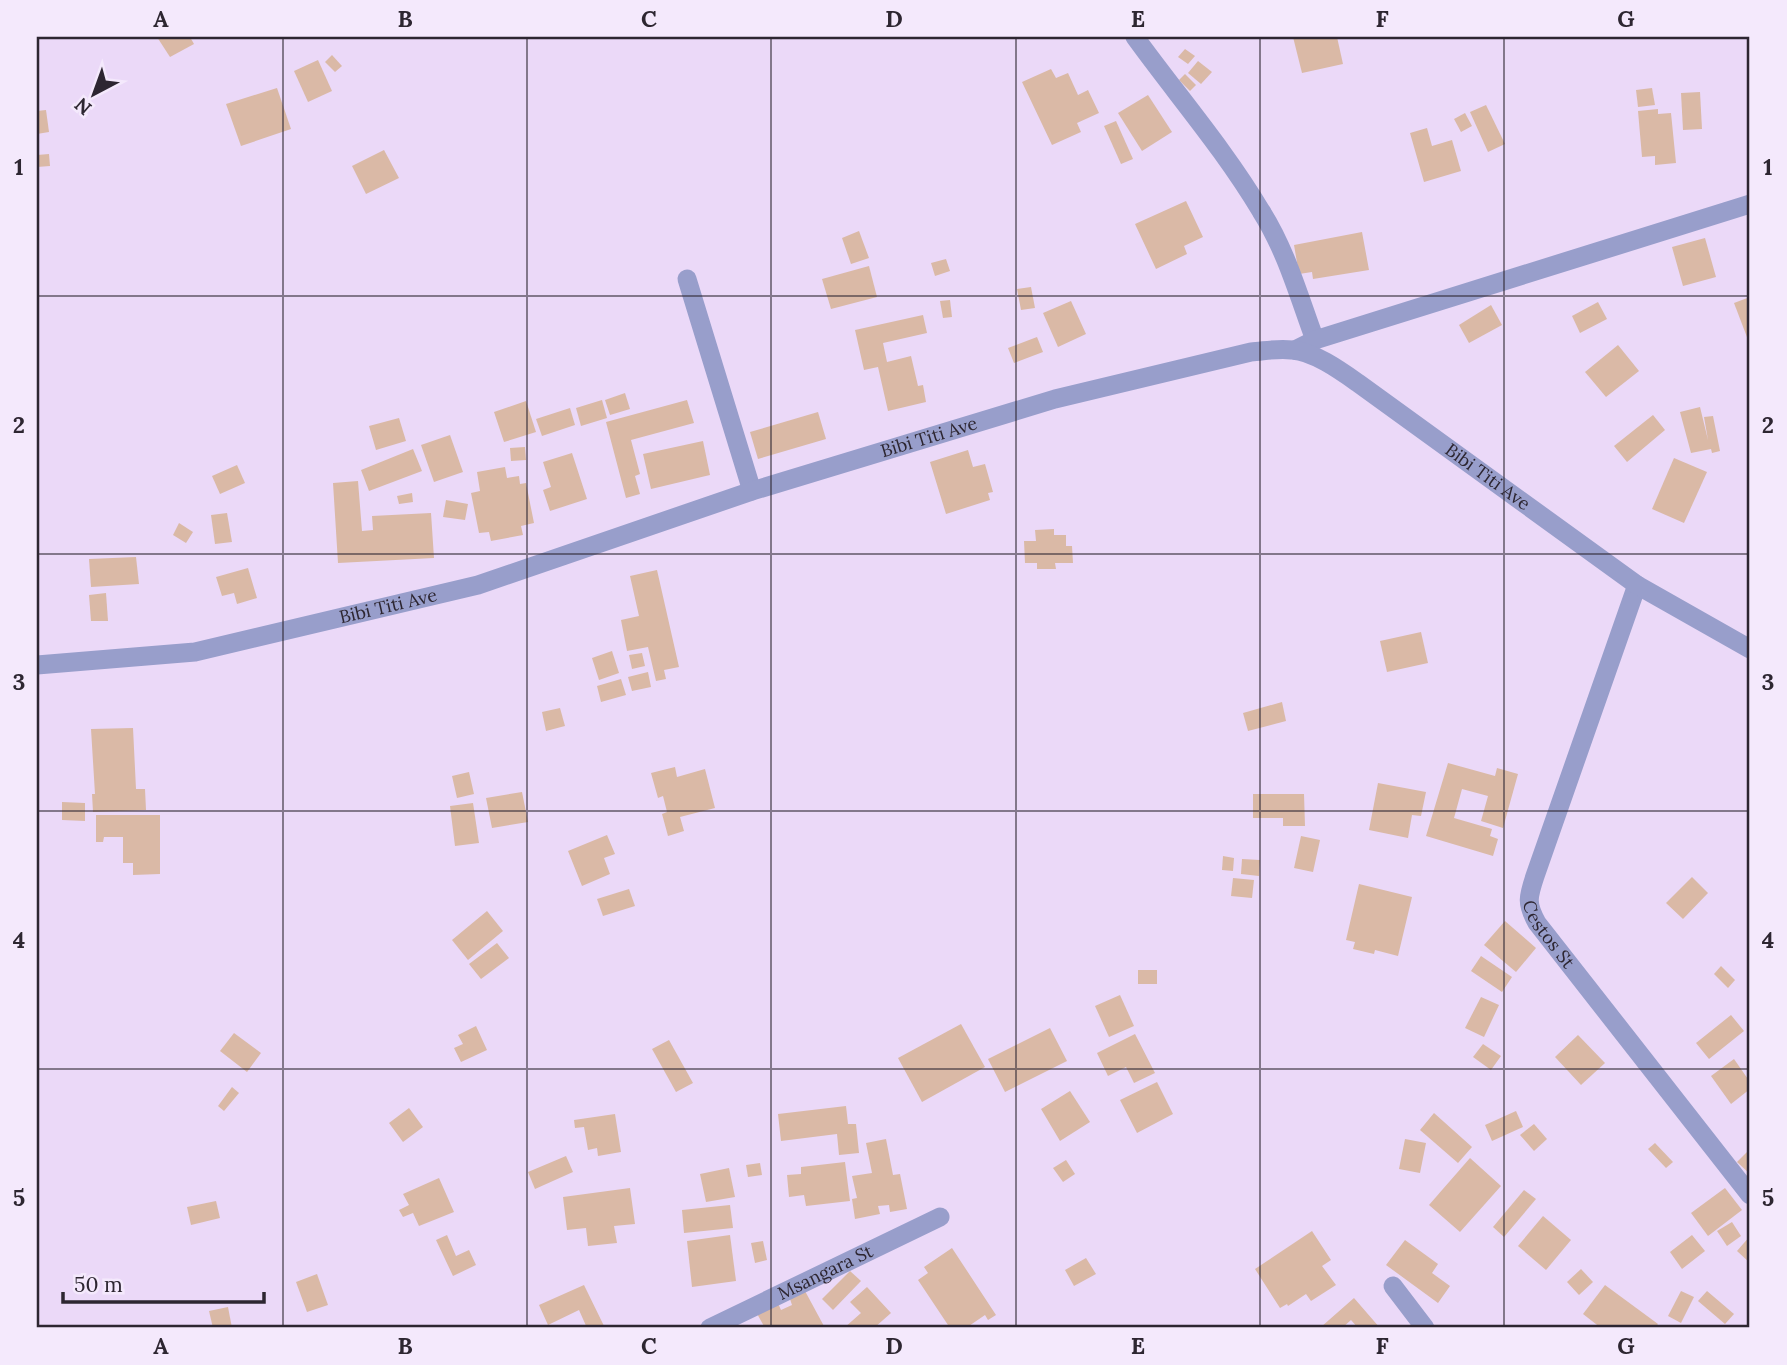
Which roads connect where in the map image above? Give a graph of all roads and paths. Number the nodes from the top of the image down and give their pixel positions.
1 (1135, 37) edge
2 (1750, 204) edge
3 (687, 279) dead end
4 (1315, 340) junction
5 (1295, 349) junction
6 (752, 491) junction
7 (1637, 584) junction
8 (1750, 649) edge
9 (37, 665) edge
10 (1750, 1195) edge
11 (940, 1217) dead end
12 (1393, 1286) dead end
13 (710, 1328) edge
14 (1425, 1328) edge

1 - 4 street
2 - 4 street
3 - 6 street
4 - 5 street
5 - 6 street, Bibi Titi Ave
5 - 7 street, Bibi Titi Ave
6 - 9 street, Bibi Titi Ave
7 - 8 street, Bibi Titi Ave
7 - 10 street, Cestos St
11 - 13 street, Msangara St
12 - 14 street

